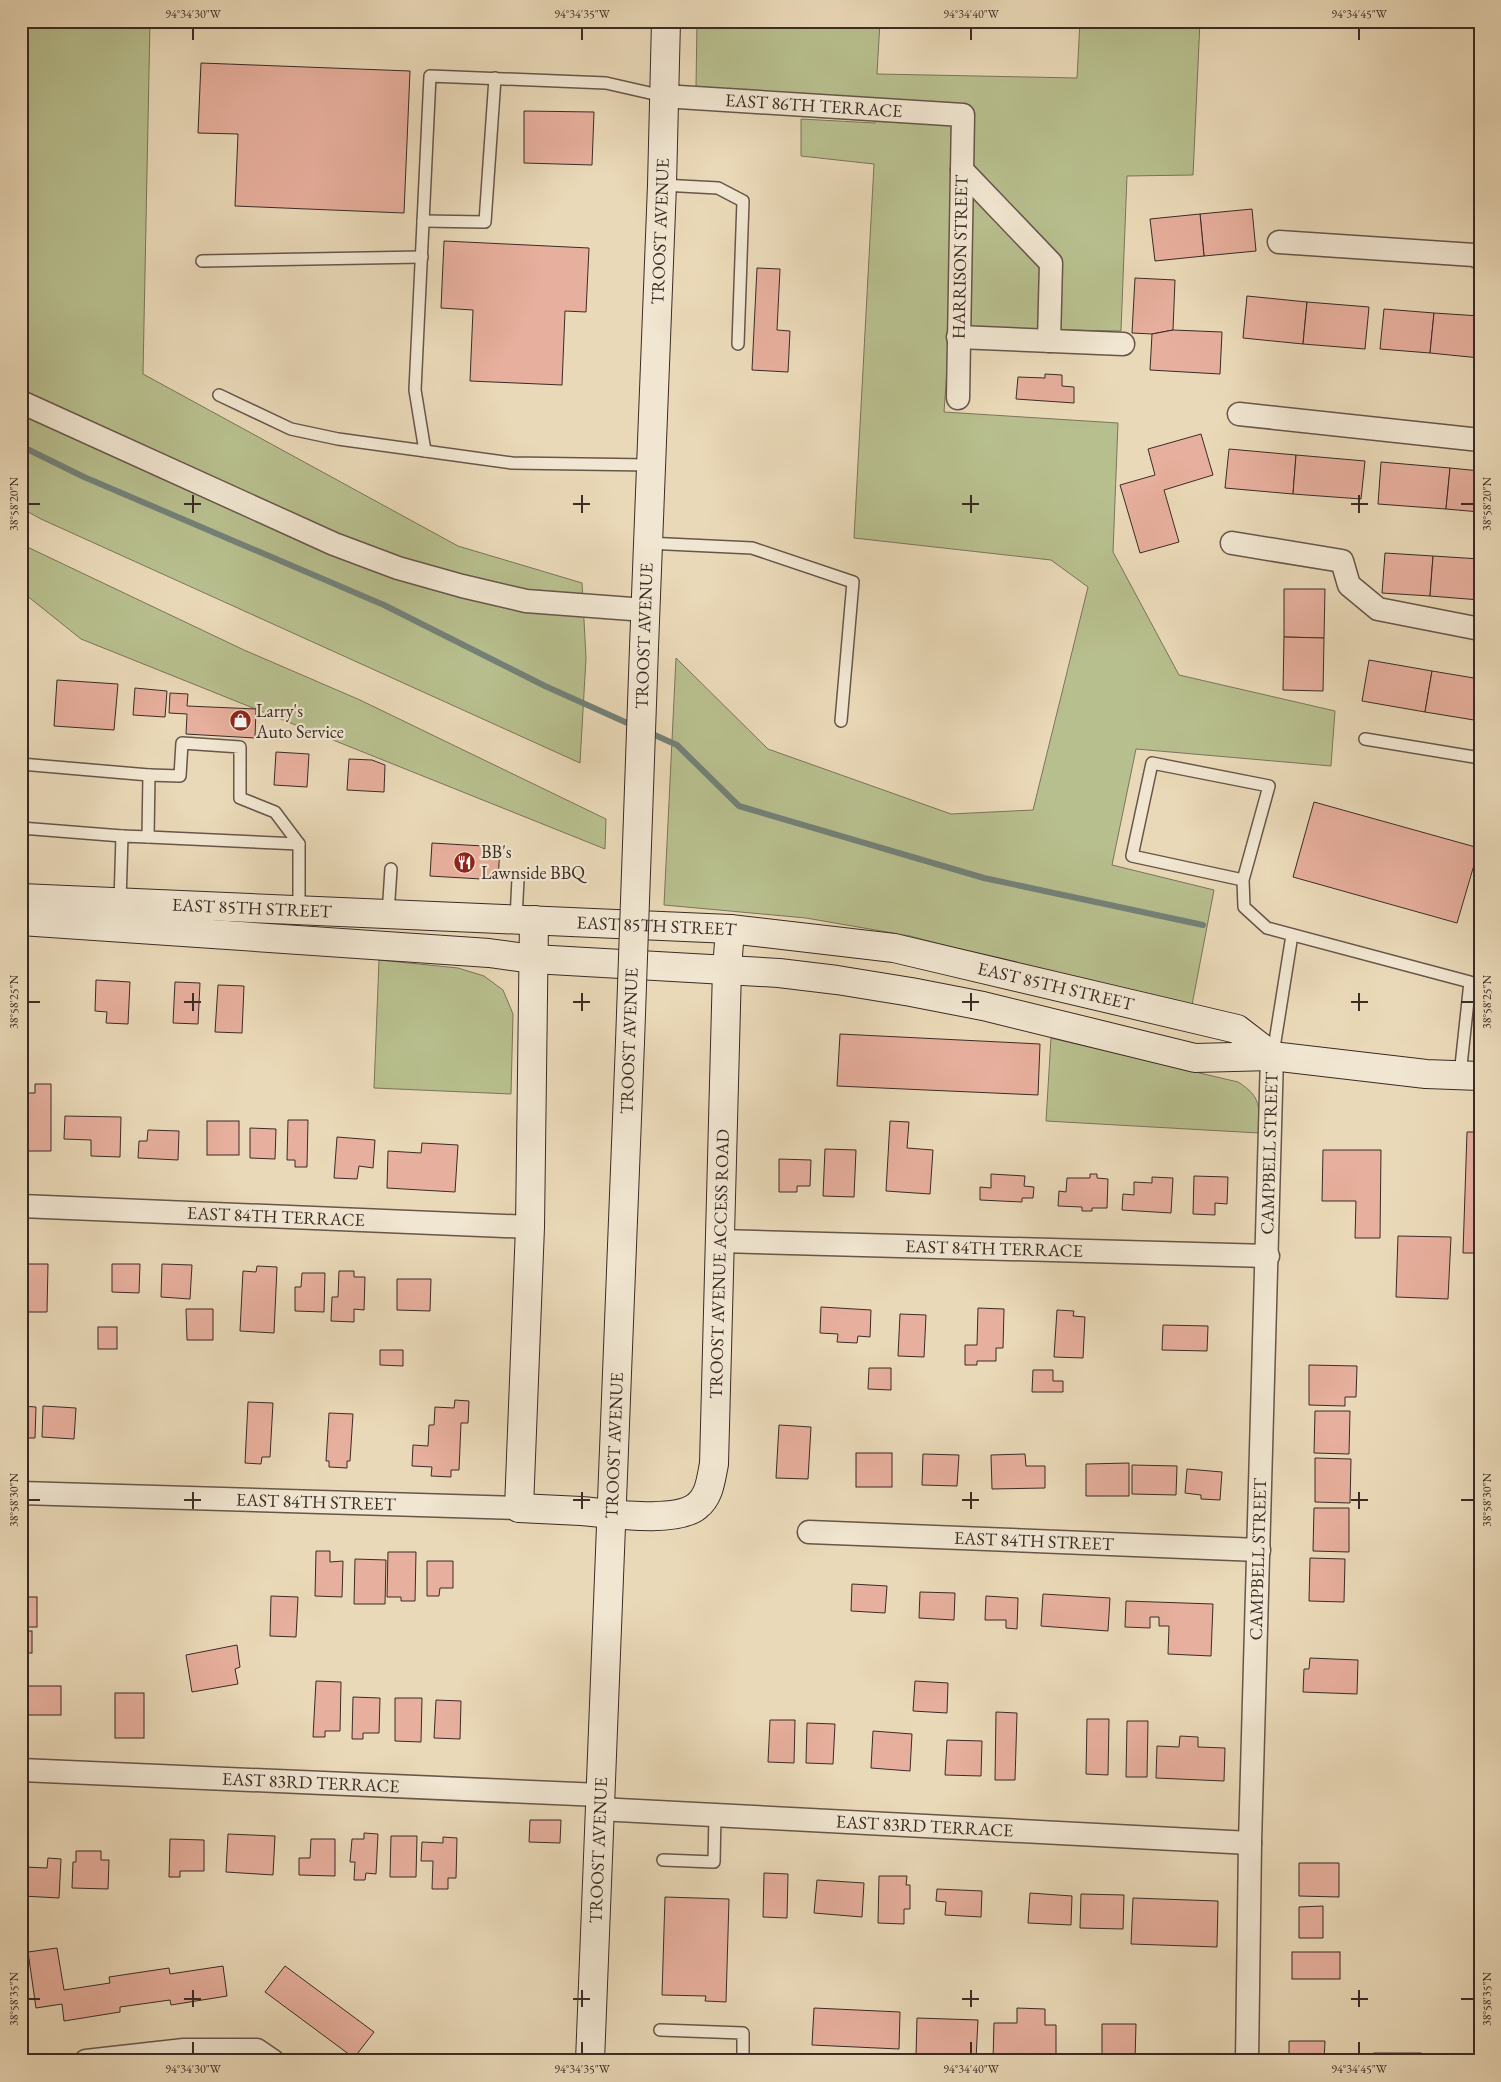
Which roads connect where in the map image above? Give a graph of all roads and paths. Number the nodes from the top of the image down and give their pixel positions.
1 (666, 21) edge
2 (495, 78) junction
3 (663, 96) junction
4 (963, 115) joint
5 (962, 170) junction
6 (662, 185) junction
7 (423, 221) junction
8 (1279, 242) dead end
9 (422, 257) junction
10 (1480, 258) edge
11 (202, 261) dead end
12 (958, 337) junction
13 (1049, 341) junction
14 (738, 344) dead end
15 (1123, 344) dead end
16 (219, 395) dead end
17 (958, 398) dead end
18 (21, 402) edge
19 (1239, 414) dead end
20 (1480, 440) edge
21 (425, 451) junction
22 (650, 465) junction
23 (648, 543) junction
24 (1232, 543) dead end
25 (645, 610) junction
26 (1480, 629) edge
27 (841, 721) dead end
28 (1365, 739) dead end
29 (1480, 758) edge
30 (21, 764) edge
31 (149, 775) junction
32 (21, 828) edge
33 (122, 836) junction
34 (148, 837) junction
35 (299, 844) junction
36 (391, 869) dead end
37 (518, 880) dead end
38 (1243, 880) junction
39 (21, 898) edge
40 (120, 902) junction
41 (299, 910) junction
42 (388, 914) junction
43 (525, 920) junction
44 (21, 921) edge
45 (730, 929) junction
46 (1292, 935) junction
47 (533, 959) junction
48 (727, 969) junction
49 (1272, 1056) junction
50 (1470, 1075) edge
51 (21, 1206) edge
52 (530, 1227) junction
53 (720, 1241) junction
54 (1268, 1256) junction
55 (21, 1493) edge
56 (519, 1508) junction
57 (611, 1514) junction
58 (809, 1532) dead end
59 (1259, 1550) junction
60 (21, 1770) edge
61 (599, 1802) junction
62 (715, 1815) junction
63 (1250, 1843) junction
64 (663, 1860) dead end
65 (660, 2030) dead end
66 (86, 2061) edge
67 (273, 2061) edge
68 (590, 2061) edge
69 (743, 2061) edge
70 (1247, 2061) edge

1 - 3 main road, TROOST AVENUE
2 - 3 lane
2 - 7 lane
2 - 7 lane
3 - 4 street, EAST 86TH TERRACE
3 - 6 main road, TROOST AVENUE
4 - 5 street, HARRISON STREET
5 - 12 street, HARRISON STREET
5 - 13 street
6 - 14 lane
6 - 22 main road, TROOST AVENUE
7 - 9 lane
8 - 10 street
9 - 11 lane
9 - 21 lane
12 - 13 street
12 - 17 street, HARRISON STREET
13 - 15 street
16 - 21 lane
18 - 25 street
19 - 20 street
21 - 22 lane
22 - 23 main road, TROOST AVENUE
23 - 25 main road, TROOST AVENUE
23 - 27 lane
24 - 26 street
25 - 57 main road, TROOST AVENUE, bridge
28 - 29 lane
30 - 31 lane
31 - 34 lane
31 - 35 lane
32 - 33 lane
33 - 34 lane
33 - 40 lane
34 - 35 lane
35 - 41 lane
36 - 42 lane
37 - 43 lane
38 - 38 lane
38 - 46 lane
39 - 40 main road, EAST 85TH STREET
40 - 41 main road, EAST 85TH STREET
41 - 42 main road, EAST 85TH STREET
42 - 43 main road, EAST 85TH STREET
43 - 45 main road, EAST 85TH STREET
43 - 47 main road
44 - 47 main road, EAST 85TH STREET
45 - 48 main road, TROOST AVENUE ACCESS ROAD
45 - 49 main road, EAST 85TH STREET
46 - 49 lane
46 - 50 lane
47 - 48 main road, EAST 85TH STREET
47 - 52 main road
48 - 49 main road, EAST 85TH STREET
48 - 53 main road, TROOST AVENUE ACCESS ROAD
49 - 50 main road, EAST 85TH STREET
49 - 54 street, CAMPBELL STREET
51 - 52 street, EAST 84TH TERRACE
52 - 56 main road
53 - 54 street, EAST 84TH TERRACE
53 - 57 main road, TROOST AVENUE ACCESS ROAD
54 - 59 street, CAMPBELL STREET
55 - 56 street, EAST 84TH STREET
56 - 57 main road, EAST 84TH STREET
57 - 61 main road, TROOST AVENUE
58 - 59 street, EAST 84TH STREET
59 - 63 street, CAMPBELL STREET
60 - 61 street, EAST 83RD TERRACE
61 - 62 street, EAST 83RD TERRACE
61 - 68 main road, TROOST AVENUE
62 - 63 street, EAST 83RD TERRACE
62 - 64 lane
63 - 70 street, CAMPBELL STREET
65 - 69 lane
66 - 67 street

